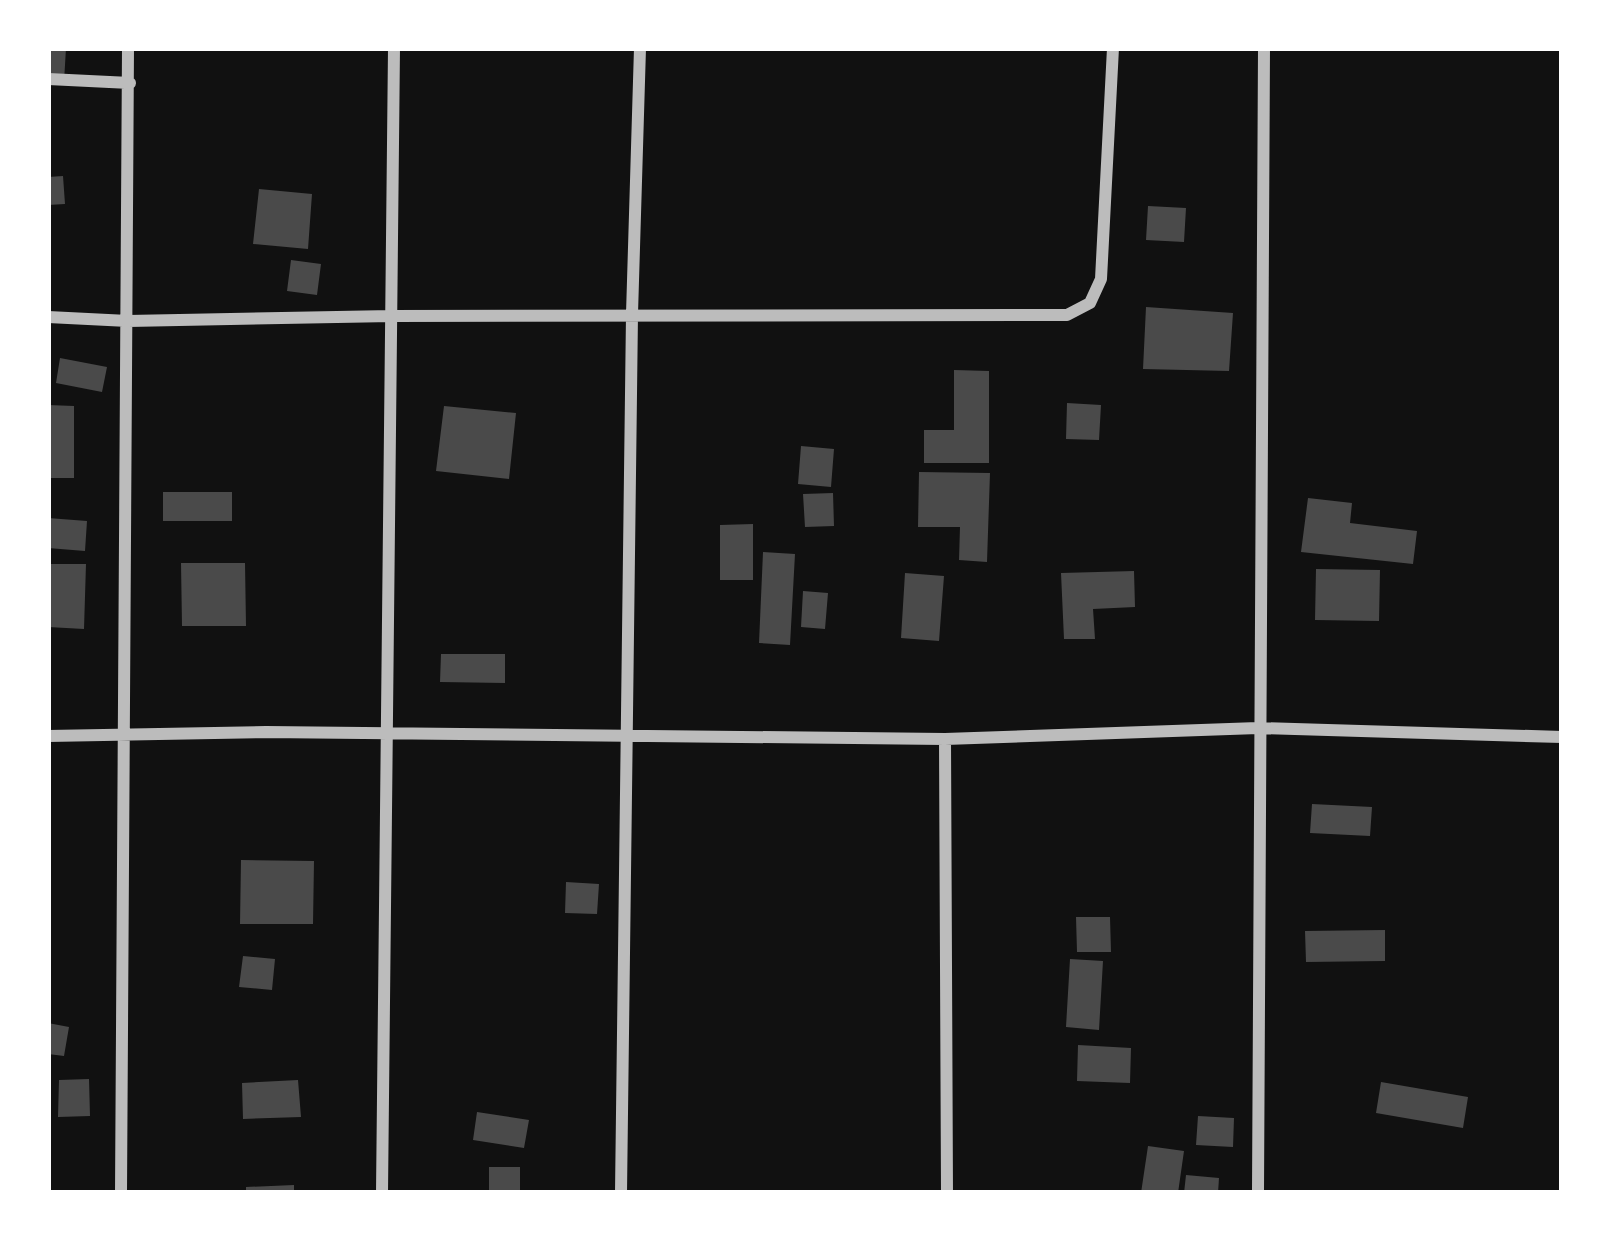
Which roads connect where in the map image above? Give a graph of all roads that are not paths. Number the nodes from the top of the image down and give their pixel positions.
1 (128, 48) edge
2 (394, 48) edge
3 (640, 48) edge
4 (1113, 48) edge
5 (1264, 48) edge
6 (48, 79) edge
7 (130, 83) junction
8 (632, 314) junction
9 (392, 316) junction
10 (48, 317) edge
11 (128, 321) junction
12 (1258, 728) junction
13 (387, 733) junction
14 (48, 736) edge
15 (124, 737) junction
16 (1562, 737) edge
17 (627, 738) junction
18 (945, 739) junction
19 (122, 1193) edge
20 (382, 1193) edge
21 (621, 1193) edge
22 (947, 1193) edge
23 (1258, 1193) edge

1 - 7 street
2 - 9 street
3 - 8 street
4 - 8 street
5 - 12 street
6 - 7 street
7 - 11 street
8 - 9 street
8 - 17 street
9 - 11 street
9 - 13 street
10 - 11 street
11 - 15 street
12 - 16 street
12 - 18 street
12 - 23 street
13 - 15 street
13 - 17 street
13 - 20 street
14 - 15 street
15 - 19 street
17 - 18 street
17 - 21 street
18 - 22 street

